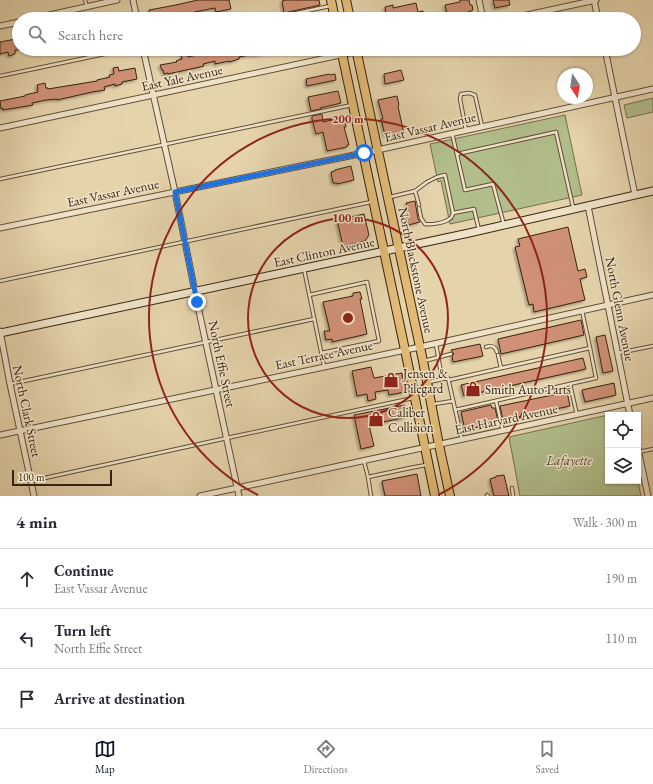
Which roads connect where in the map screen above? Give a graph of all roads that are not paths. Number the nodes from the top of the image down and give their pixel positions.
1 (85, 0) edge
2 (118, 0) edge
3 (132, 0) edge
4 (479, 0) edge
5 (595, 0) edge
6 (345, 1) edge
7 (332, 3) edge
8 (87, 7) junction
9 (64, 12) edge
10 (135, 12) edge
11 (296, 12) edge
12 (348, 12) edge
13 (482, 12) edge
14 (540, 12) edge
15 (597, 12) edge
16 (12, 23) edge
17 (0, 26) edge
18 (95, 56) edge
19 (145, 56) edge
20 (324, 56) edge
21 (343, 56) edge
22 (358, 56) edge
23 (606, 56) edge
24 (0, 76) edge
25 (653, 88) edge
26 (153, 95) junction
27 (615, 97) junction
28 (353, 104) junction
29 (482, 126) junction
30 (0, 128) edge
31 (466, 130) junction
32 (452, 133) junction
33 (164, 144) junction
34 (378, 150) junction
35 (364, 153) junction
36 (457, 154) junction
37 (0, 179) edge
38 (415, 191) junction
39 (653, 191) edge
40 (175, 192) junction
41 (636, 195) junction
42 (388, 197) junction
43 (374, 201) junction
44 (588, 206) junction
45 (574, 210) junction
46 (453, 214) junction
47 (504, 225) junction
48 (0, 228) edge
49 (479, 231) junction
50 (185, 242) junction
51 (399, 248) junction
52 (384, 251) junction
53 (304, 268) junction
54 (0, 280) edge
55 (195, 291) junction
56 (309, 295) junction
57 (653, 295) edge
58 (608, 305) junction
59 (582, 311) junction
60 (314, 319) junction
61 (0, 332) edge
62 (206, 342) junction
63 (436, 343) junction
64 (653, 346) edge
65 (420, 347) junction
66 (486, 347) dead end
67 (590, 348) junction
68 (405, 350) junction
69 (321, 353) junction
70 (451, 354) dead end
71 (617, 354) junction
72 (438, 357) junction
73 (423, 361) junction
74 (324, 367) junction
75 (501, 368) junction
76 (442, 379) junction
77 (449, 380) junction
78 (427, 383) junction
79 (10, 384) junction
80 (570, 384) junction
81 (216, 390) junction
82 (415, 398) junction
83 (653, 398) edge
84 (453, 401) junction
85 (496, 401) junction
86 (628, 404) junction
87 (431, 405) junction
88 (455, 410) junction
89 (629, 412) edge
90 (577, 415) junction
91 (20, 431) junction
92 (503, 431) junction
93 (0, 435) edge
94 (227, 438) junction
95 (462, 440) junction
96 (439, 445) junction
97 (425, 448) junction
98 (653, 449) edge
99 (641, 451) edge
100 (364, 461) junction
101 (641, 464) edge
102 (429, 465) junction
103 (368, 477) junction
104 (31, 481) junction
105 (237, 488) junction
106 (512, 488) dead end
107 (34, 496) edge
108 (200, 496) edge
109 (239, 496) edge
110 (371, 496) edge
111 (435, 496) edge
112 (450, 496) edge
113 (513, 496) edge
114 (648, 496) edge

1 - 8 lane
2 - 8 street
3 - 10 street
4 - 13 street
5 - 14 street
5 - 15 street
6 - 12 main road
7 - 11 lane
8 - 9 street
16 - 17 street
18 - 24 lane
19 - 26 street, North Effie Street
20 - 26 street, East Yale Avenue
21 - 28 main road, North Blackstone Avenue
22 - 34 main road, North Blackstone Avenue
23 - 27 street
25 - 27 street, East Vassar Avenue
26 - 30 street, East Yale Avenue
26 - 33 street, North Effie Street
27 - 29 street, East Vassar Avenue
27 - 41 street
28 - 33 lane
28 - 35 main road, North Blackstone Avenue
29 - 31 street, East Vassar Avenue
29 - 31 lane
31 - 32 street, East Vassar Avenue
32 - 34 street, East Vassar Avenue
32 - 36 lane
33 - 37 lane
33 - 40 street, North Effie Street
34 - 35 street, East Vassar Avenue
34 - 42 main road, North Blackstone Avenue
35 - 40 street, East Vassar Avenue
35 - 43 main road, North Blackstone Avenue
36 - 45 lane
36 - 47 lane
38 - 42 lane
38 - 46 lane
38 - 46 lane
39 - 41 main road, East Clinton Avenue
40 - 48 street, East Vassar Avenue
40 - 50 street, North Effie Street
41 - 44 main road, East Clinton Avenue
42 - 51 main road, North Blackstone Avenue
43 - 50 lane
43 - 52 main road, North Blackstone Avenue
44 - 45 main road, East Clinton Avenue
44 - 58 street, North Glenn Avenue
45 - 47 main road, East Clinton Avenue
46 - 49 lane
47 - 49 main road, East Clinton Avenue
49 - 51 main road, East Clinton Avenue
50 - 54 lane
50 - 55 street, North Effie Street
51 - 52 main road, East Clinton Avenue
51 - 65 main road, North Blackstone Avenue
52 - 53 main road, East Clinton Avenue
52 - 68 main road, North Blackstone Avenue
53 - 55 main road, East Clinton Avenue
53 - 56 lane
55 - 61 main road, East Clinton Avenue
55 - 62 street, North Effie Street
56 - 60 lane
56 - 69 lane
57 - 58 street, East Terrace Avenue
58 - 59 street, East Terrace Avenue
58 - 71 street, North Glenn Avenue
59 - 63 street, East Terrace Avenue
59 - 67 lane
60 - 62 lane
60 - 69 lane
61 - 79 street, North Clark Street
62 - 79 lane
62 - 81 street, North Effie Street
63 - 65 street, East Terrace Avenue
63 - 72 lane
64 - 71 lane
65 - 68 street, East Terrace Avenue
65 - 73 main road, North Blackstone Avenue
66 - 75 lane
67 - 75 lane
67 - 80 lane
68 - 74 street, East Terrace Avenue
68 - 82 main road, North Blackstone Avenue
69 - 74 lane
70 - 72 lane
71 - 86 street, North Glenn Avenue
72 - 73 lane
72 - 76 lane
73 - 78 main road, North Blackstone Avenue
74 - 81 street, East Terrace Avenue
75 - 77 lane
76 - 77 lane
76 - 78 lane
77 - 84 lane
78 - 87 main road, North Blackstone Avenue
79 - 91 street, North Clark Street
80 - 85 lane
80 - 90 lane
81 - 91 street, East Terrace Avenue
81 - 94 street, North Effie Street
82 - 94 lane
82 - 97 main road, North Blackstone Avenue
83 - 86 street, East Harvard Avenue
84 - 87 lane
84 - 88 lane
85 - 88 lane
85 - 92 lane
86 - 89 street, North Glenn Avenue
86 - 90 street, East Harvard Avenue
87 - 96 main road, North Blackstone Avenue
88 - 95 lane
90 - 92 street, East Harvard Avenue
91 - 93 street, East Terrace Avenue
91 - 104 street, North Clark Street
92 - 95 street, East Harvard Avenue
94 - 104 lane
94 - 105 street, North Effie Street
95 - 96 street, East Harvard Avenue
96 - 97 street, East Harvard Avenue
96 - 112 main road, North Blackstone Avenue
97 - 100 street, East Harvard Avenue
97 - 102 main road, North Blackstone Avenue
98 - 99 lane
100 - 103 lane
100 - 105 street, East Harvard Avenue
101 - 114 street
102 - 103 lane
102 - 111 main road, North Blackstone Avenue
103 - 110 lane
104 - 107 street, North Clark Street
105 - 108 street, East Harvard Avenue
105 - 109 street, North Effie Street
106 - 113 lane

